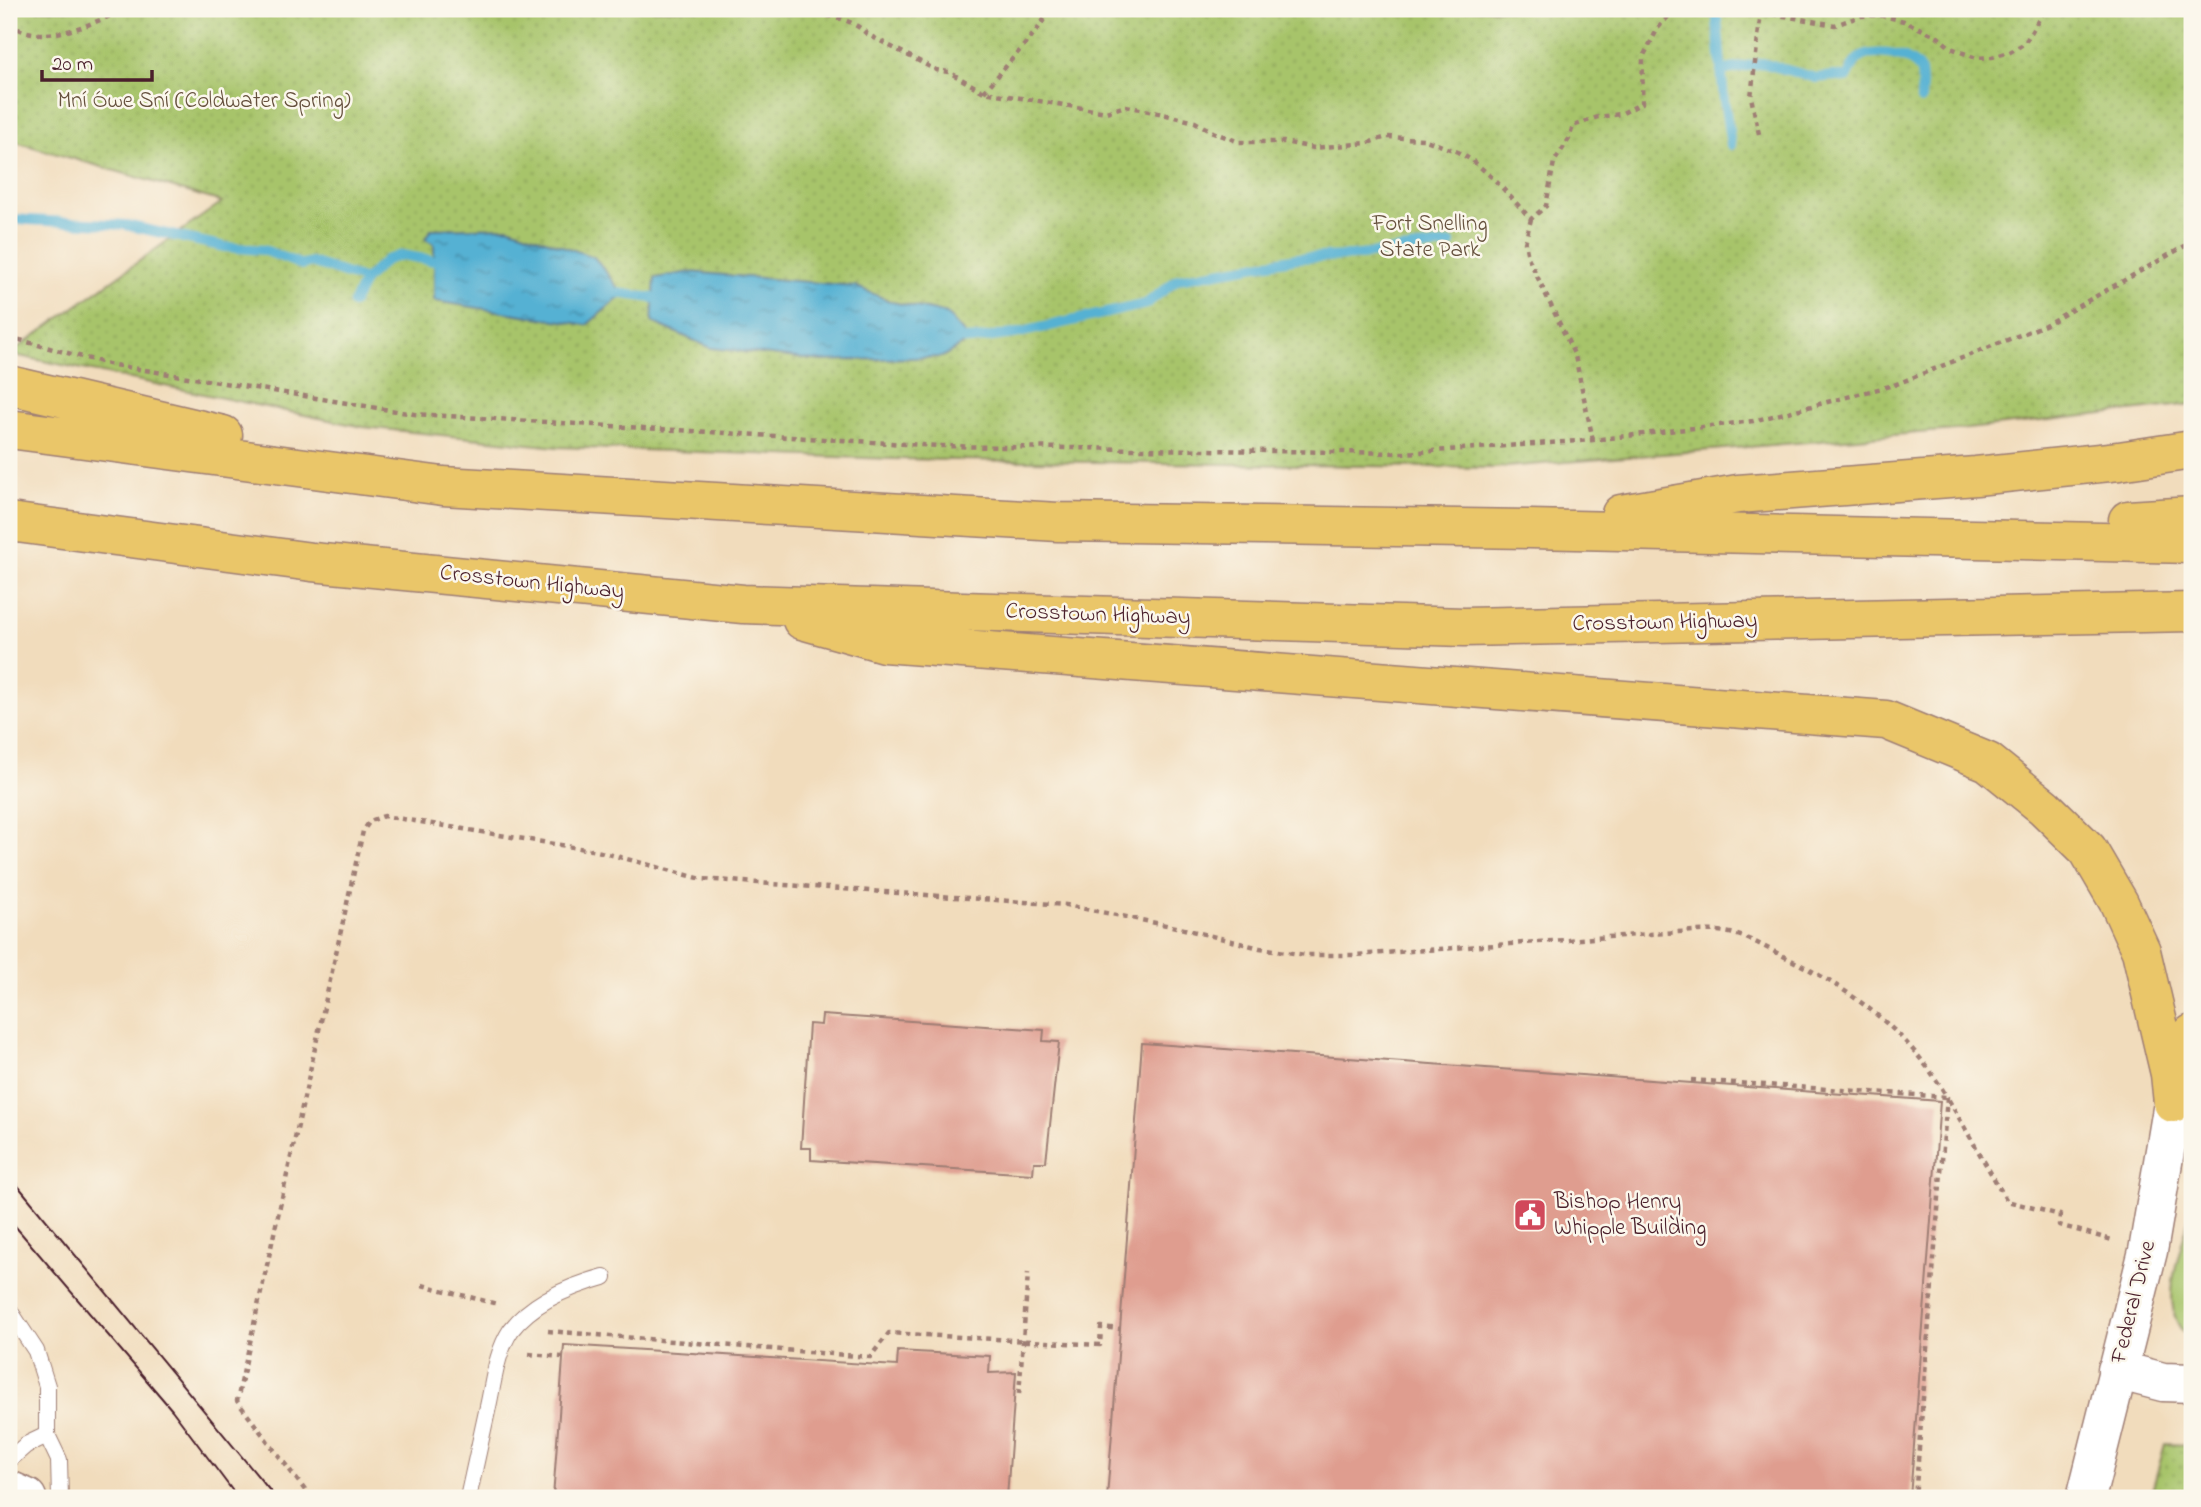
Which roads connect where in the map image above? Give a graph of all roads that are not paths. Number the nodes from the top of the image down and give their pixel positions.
1 (9, 385) edge
2 (9, 429) edge
3 (2192, 450) edge
4 (443, 486) junction
5 (2192, 516) edge
6 (9, 522) edge
7 (1530, 529) junction
8 (1860, 537) junction
9 (2192, 544) edge
10 (743, 604) junction
11 (2192, 612) edge
12 (2192, 1034) edge
13 (2173, 1103) junction
14 (604, 1277) dead end
15 (9, 1310) edge
16 (2117, 1370) junction
17 (2192, 1383) edge
18 (47, 1435) junction
19 (9, 1461) edge
20 (9, 1490) edge
21 (27, 1498) edge
22 (60, 1498) edge
23 (468, 1498) edge
24 (2086, 1498) edge

1 - 4 highway
2 - 4 highway
3 - 7 highway
4 - 7 highway
5 - 8 highway
6 - 10 highway, Crosstown Highway
7 - 8 highway
8 - 9 highway
10 - 11 highway, Crosstown Highway
10 - 13 highway
12 - 13 highway
13 - 16 street, Federal Drive
14 - 23 lane
15 - 18 lane
16 - 17 street
16 - 24 street, Federal Drive
18 - 19 lane
18 - 22 lane
20 - 21 street

